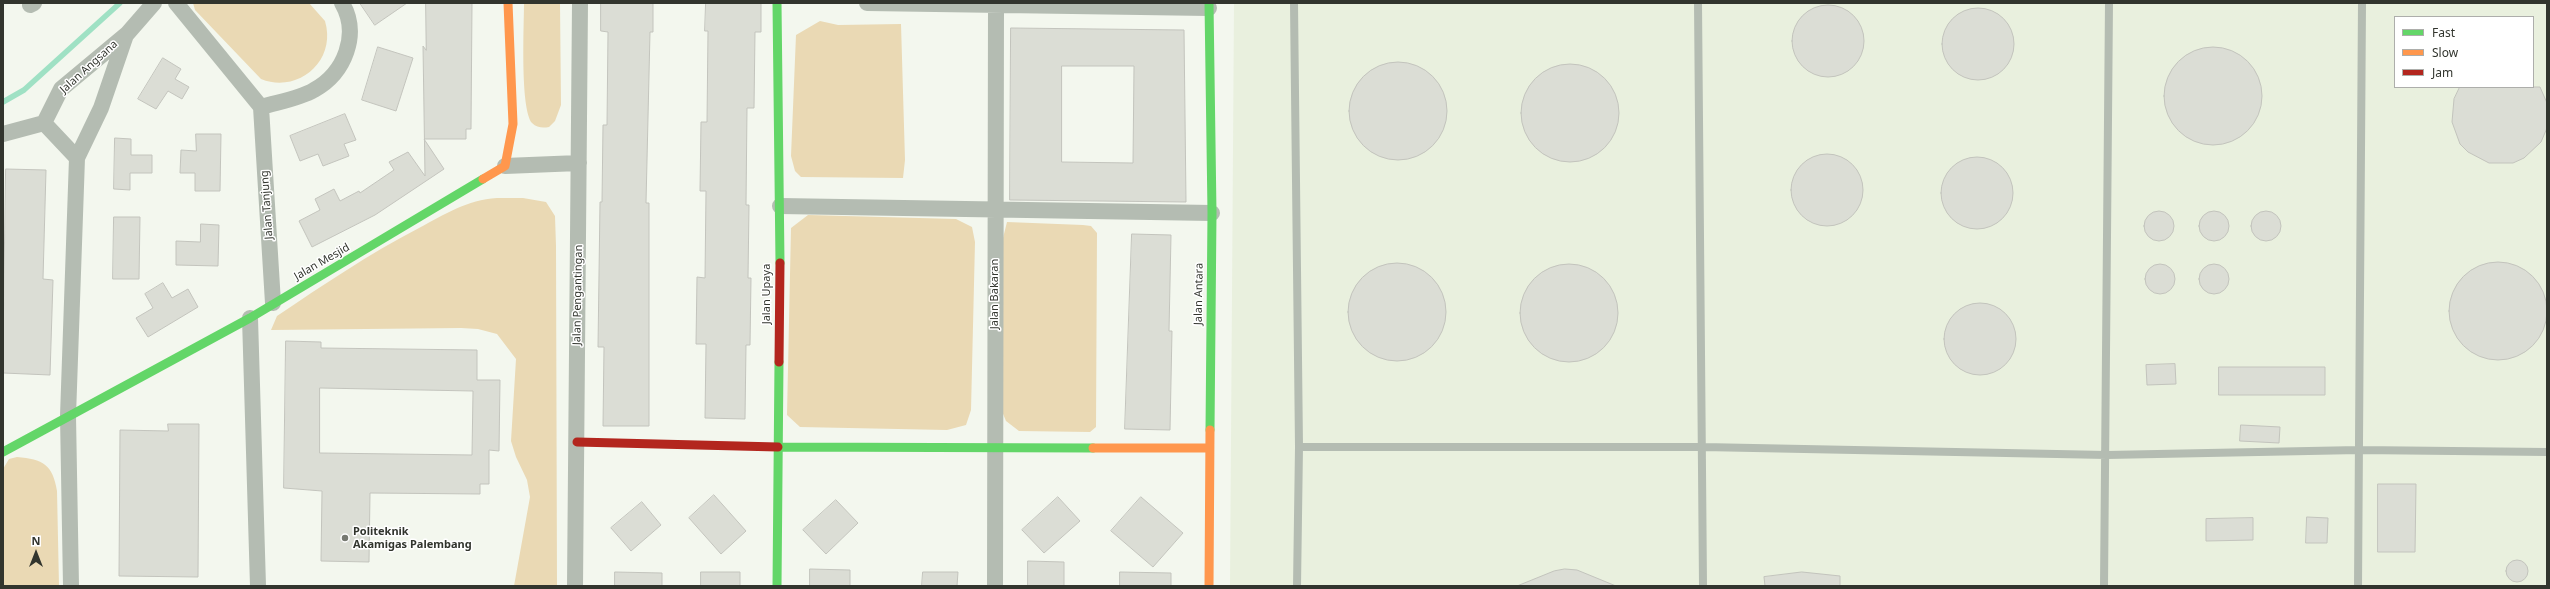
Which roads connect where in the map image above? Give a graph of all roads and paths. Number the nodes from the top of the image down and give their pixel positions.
1 (154, 3) edge
2 (176, 3) edge
3 (342, 3) edge
4 (508, 3) edge
5 (580, 3) edge
6 (777, 3) edge
7 (867, 3) edge
8 (1294, 3) edge
9 (1698, 3) edge
10 (2109, 3) edge
11 (2362, 3) edge
12 (996, 4) edge
13 (1209, 6) edge
14 (127, 34) junction
15 (260, 107) junction
16 (44, 123) junction
17 (3, 134) edge
18 (77, 158) junction
19 (579, 163) junction
20 (506, 166) junction
21 (780, 206) junction
22 (995, 210) junction
23 (1212, 213) junction
24 (273, 303) junction
25 (250, 318) junction
26 (68, 416) junction
27 (577, 442) junction
28 (778, 447) junction
29 (1299, 447) junction
30 (1703, 447) junction
31 (995, 448) junction
32 (1209, 448) junction
33 (2359, 450) junction
34 (3, 452) edge
35 (2547, 452) edge
36 (2107, 456) junction
37 (71, 586) edge
38 (258, 586) edge
39 (576, 586) edge
40 (777, 586) edge
41 (995, 586) edge
42 (1209, 586) edge
43 (1298, 586) edge
44 (1702, 586) edge
45 (2104, 586) edge
46 (2358, 586) edge

1 - 14 street, Jalan Angsana
2 - 15 street
3 - 15 street
4 - 20 street
5 - 19 street, Jalan Pengantingan
6 - 21 street, Jalan Upaya
7 - 12 street
8 - 29 lane
9 - 30 lane
10 - 36 lane
11 - 33 lane
12 - 13 street
12 - 22 street, Jalan Bakaran
13 - 23 street, Jalan Antara
14 - 16 street, Jalan Angsana
14 - 18 street
15 - 24 street, Jalan Tanjung
16 - 17 street
16 - 18 street
18 - 26 street
19 - 20 street
19 - 27 street, Jalan Pengantingan
20 - 24 street, Jalan Mesjid
21 - 22 street
21 - 28 street, Jalan Upaya
22 - 23 street
22 - 31 street, Jalan Bakaran
23 - 32 street, Jalan Antara
24 - 25 street, Jalan Mesjid
25 - 26 street, Jalan Mesjid
25 - 38 street
26 - 34 street, Jalan Mesjid
26 - 37 street
27 - 28 street
27 - 39 street, Jalan Pengantingan
28 - 31 street
28 - 40 street, Jalan Upaya
29 - 30 lane
29 - 43 lane
30 - 36 lane
30 - 44 lane
31 - 32 street
31 - 41 street, Jalan Bakaran
32 - 42 street, Jalan Antara
33 - 35 lane
33 - 36 lane
33 - 46 lane
36 - 45 lane

